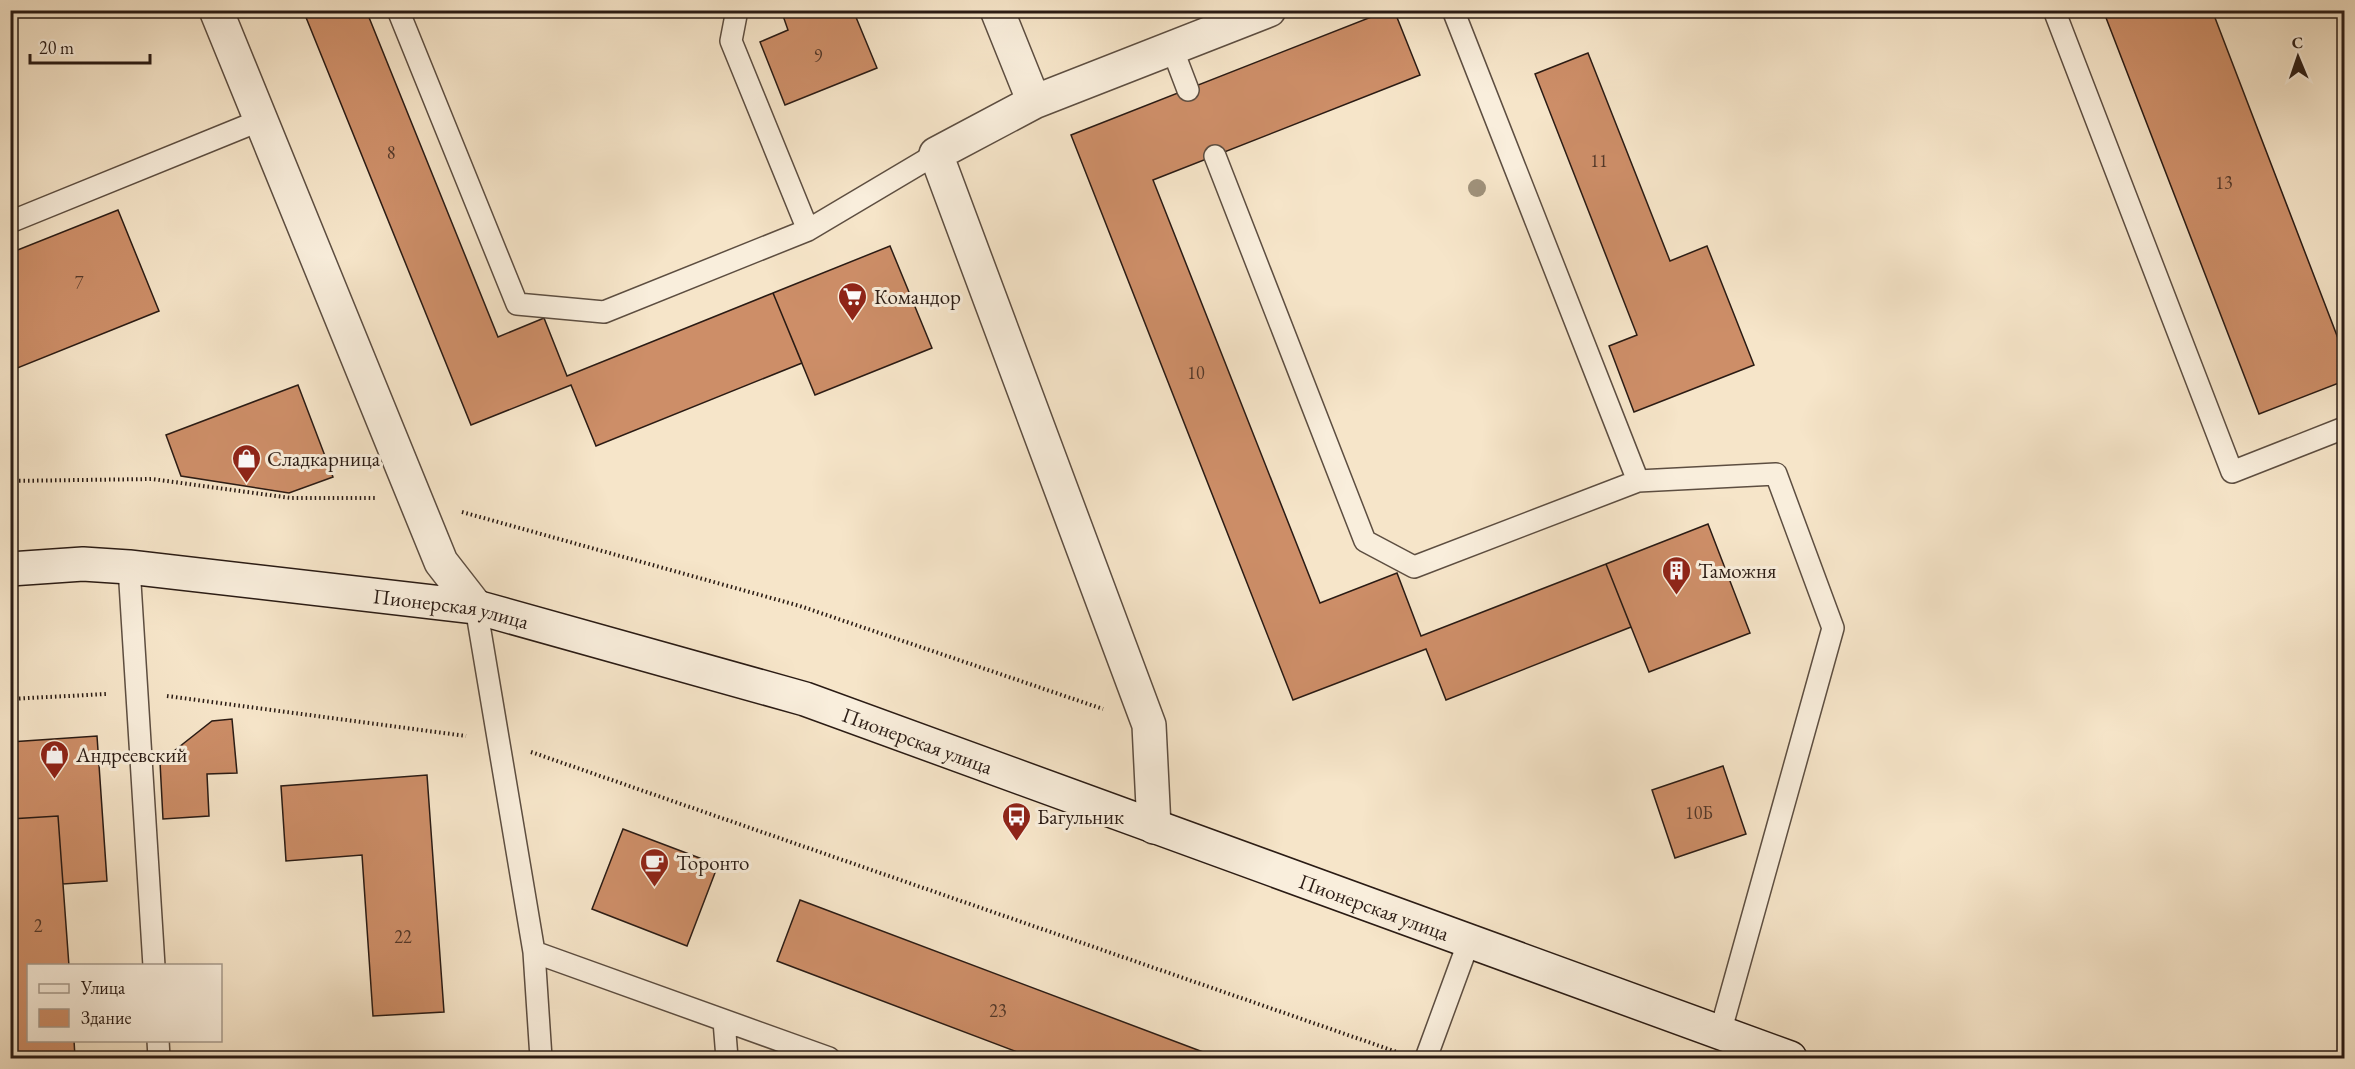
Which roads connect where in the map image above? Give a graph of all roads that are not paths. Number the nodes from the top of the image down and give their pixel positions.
1 (216, 10) edge
2 (398, 10) edge
3 (737, 10) edge
4 (997, 10) edge
5 (1269, 10) edge
6 (1453, 10) edge
7 (2054, 10) edge
8 (1172, 48) junction
9 (1188, 90) dead end
10 (1034, 102) junction
11 (261, 120) junction
12 (936, 154) junction
13 (1215, 156) dead end
14 (10, 222) edge
15 (807, 230) junction
16 (2344, 428) edge
17 (1638, 480) junction
18 (129, 567) junction
19 (10, 568) edge
20 (476, 608) junction
21 (1154, 827) junction
22 (1469, 941) junction
23 (534, 952) junction
24 (153, 964) edge
25 (724, 1021) junction
26 (1720, 1033) junction
27 (158, 1042) edge
28 (159, 1059) edge
29 (541, 1059) edge
30 (727, 1059) edge
31 (829, 1059) edge
32 (1426, 1059) edge
33 (1790, 1059) edge

1 - 11 street
2 - 15 lane
3 - 15 lane
4 - 10 street
5 - 8 street
6 - 17 lane
7 - 16 lane
8 - 9 lane
8 - 10 street
10 - 12 street
11 - 14 lane
11 - 20 street
12 - 15 lane
12 - 21 street
13 - 17 lane
17 - 26 lane
18 - 19 street, Пионерская улица
18 - 20 street, Пионерская улица
18 - 24 lane
20 - 21 street, Пионерская улица
20 - 23 lane
21 - 22 street, Пионерская улица
22 - 26 street, Пионерская улица
22 - 32 lane
23 - 25 lane
23 - 29 lane
25 - 30 lane
25 - 31 lane
26 - 33 street, Пионерская улица
27 - 28 lane

